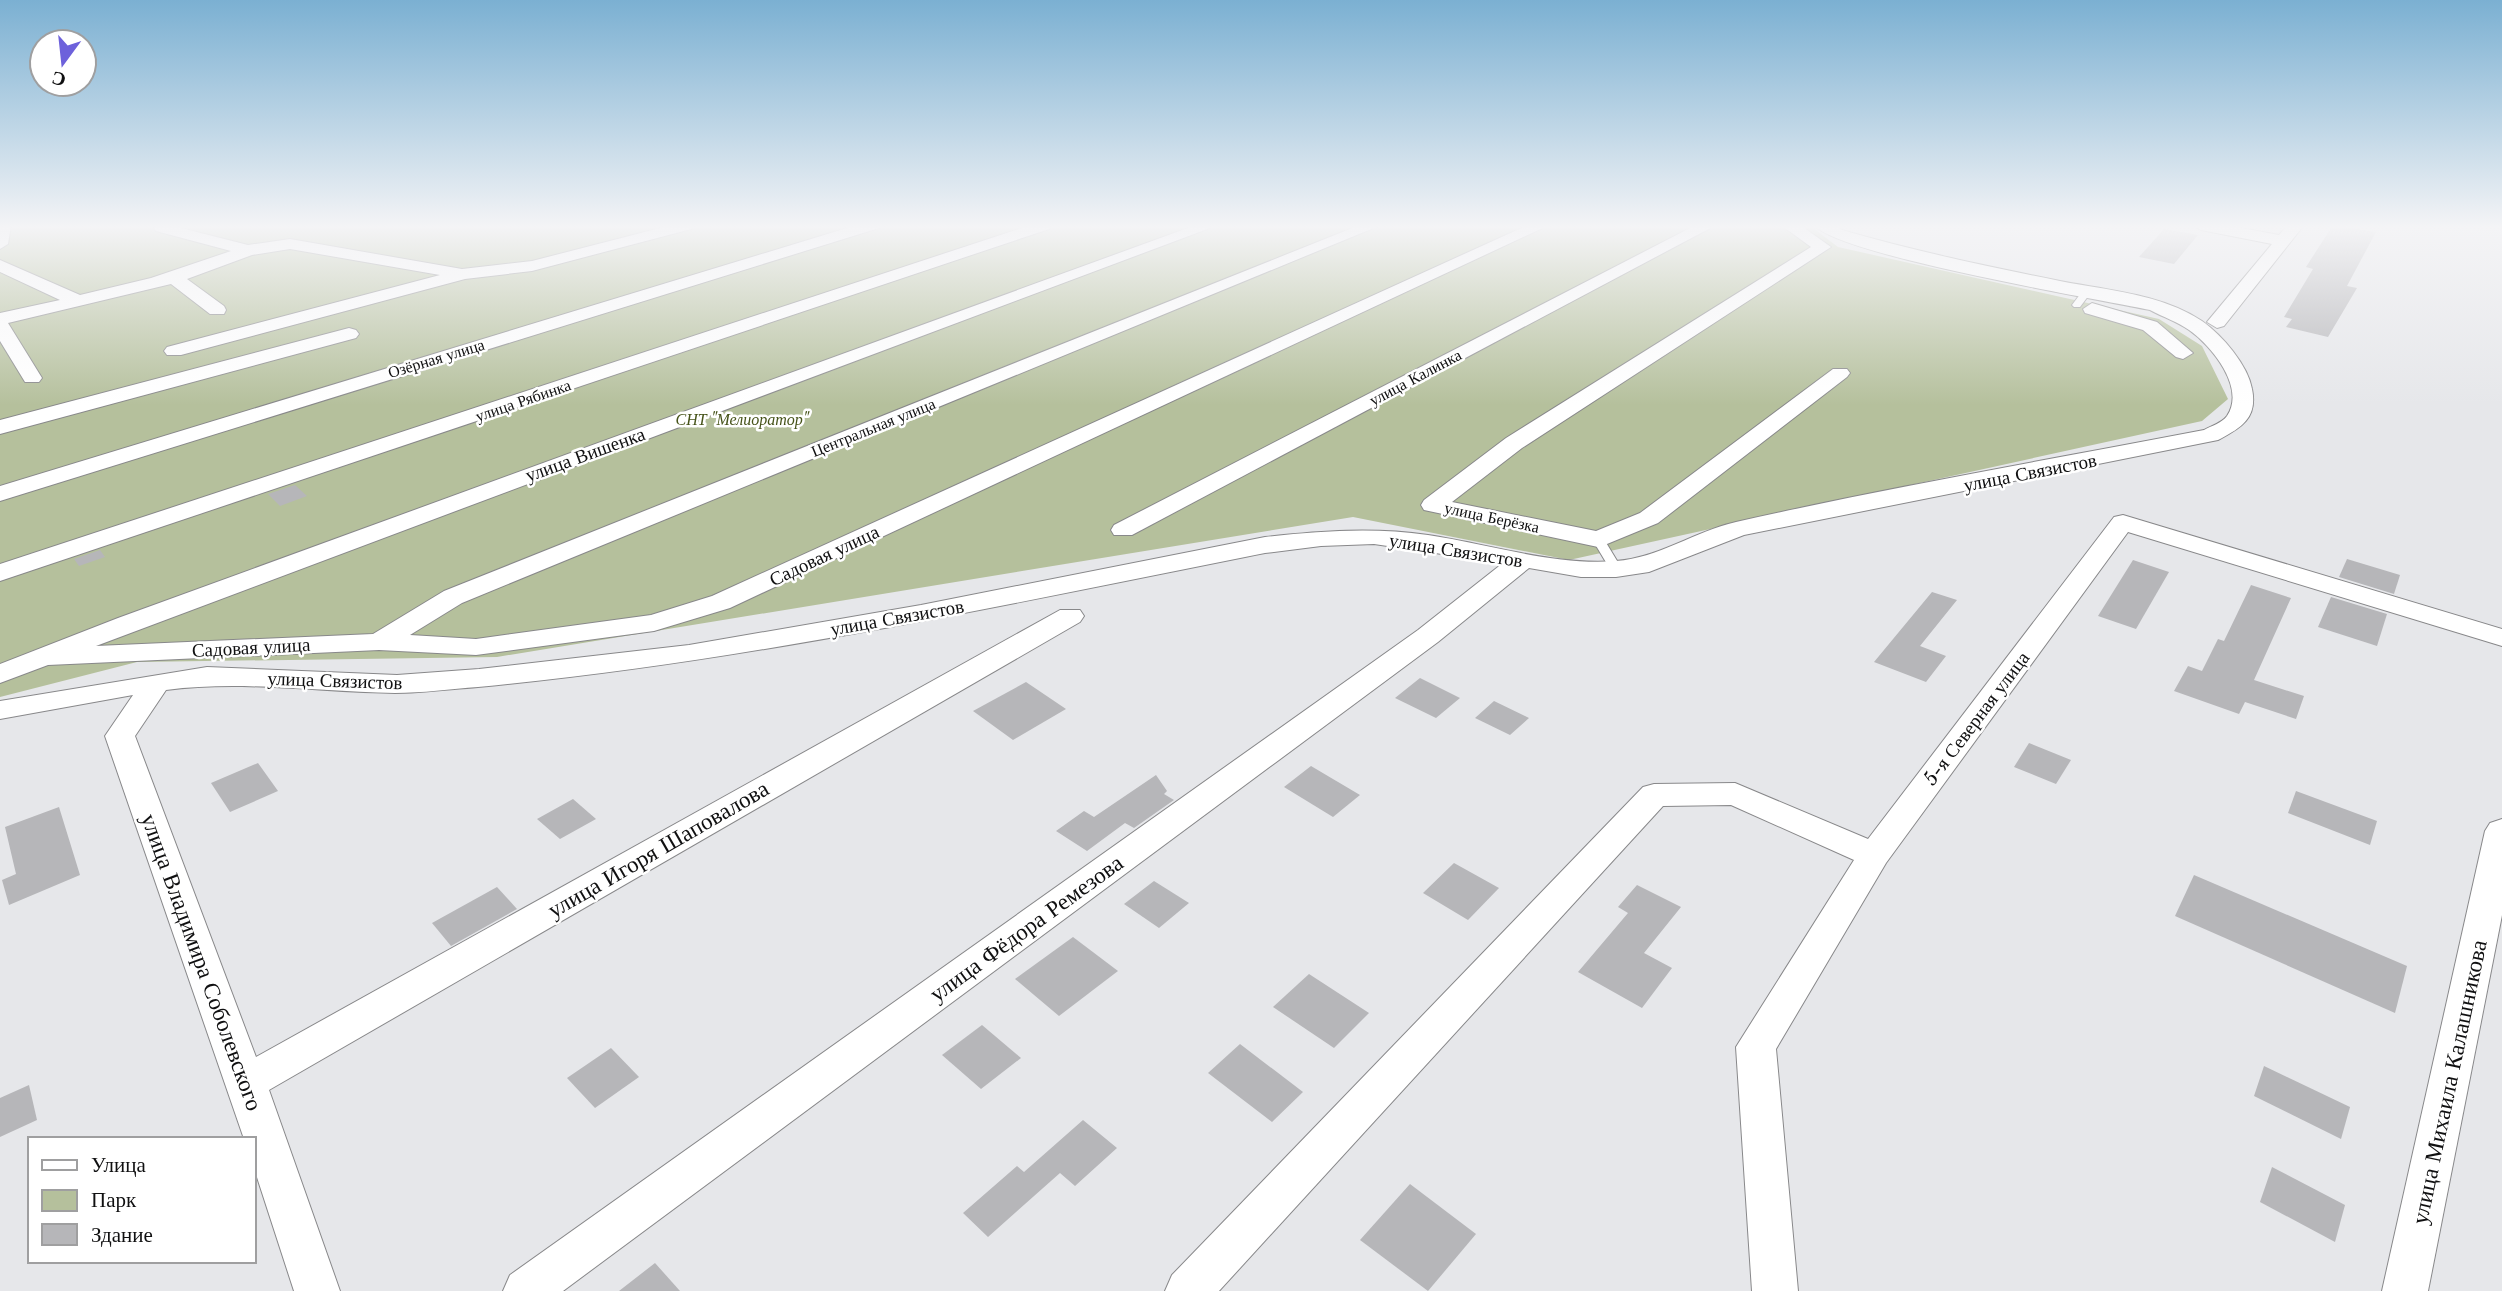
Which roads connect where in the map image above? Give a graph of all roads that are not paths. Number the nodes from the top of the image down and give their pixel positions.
1 (43, 285) edge
2 (135, 285) edge
3 (184, 285) edge
4 (425, 285) edge
5 (677, 285) edge
6 (865, 285) edge
7 (1047, 285) edge
8 (1224, 285) edge
9 (1410, 285) edge
10 (1592, 285) edge
11 (1749, 285) edge
12 (2031, 285) edge
13 (2248, 285) edge
14 (2082, 298) junction
15 (75, 300) junction
16 (217, 310) dead end
17 (0, 318) edge
18 (2217, 322) dead end
19 (0, 325) edge
20 (349, 334) dead end
21 (174, 351) dead end
22 (2183, 352) dead end
23 (1840, 373) dead end
24 (32, 378) dead end
25 (0, 427) edge
26 (0, 494) edge
27 (1123, 530) dead end
28 (1598, 539) junction
29 (1523, 560) junction
30 (1616, 569) junction
31 (0, 573) edge
32 (1070, 616) dead end
33 (2502, 638) edge
34 (379, 642) junction
35 (49, 657) junction
36 (0, 674) edge
37 (156, 682) junction
38 (0, 710) edge
39 (2502, 831) edge
40 (1874, 855) junction
41 (246, 1083) junction
42 (317, 1291) edge
43 (526, 1291) edge
44 (1188, 1291) edge
45 (1775, 1291) edge
46 (2405, 1291) edge

1 - 15 street
2 - 15 street
3 - 16 street
4 - 21 street
5 - 26 street, Озёрная улица
6 - 31 street, улица Рябинка
7 - 35 street, улица Вишенка
8 - 34 street, Центральная улица
9 - 34 street, Садовая улица
10 - 27 street, улица Калинка
11 - 28 street, улица Берёзка
12 - 14 street, улица Связистов
13 - 18 street
14 - 22 street
14 - 30 street, улица Связистов
15 - 17 street
19 - 24 street
20 - 25 street
23 - 28 street
28 - 30 lane
29 - 30 street, улица Связистов
29 - 37 street, улица Связистов
29 - 43 street, улица Фёдора Ремезова
32 - 41 street, улица Игоря Шаповалова
33 - 40 street, 5-я Северная улица
34 - 35 street, Садовая улица
35 - 36 street, улица Вишенка
37 - 38 street, улица Связистов
37 - 41 street, улица Владимира Соболевского
39 - 46 street, улица Михаила Калашникова
40 - 44 street
40 - 45 street, 5-я Северная улица
41 - 42 street, улица Владимира Соболевского

